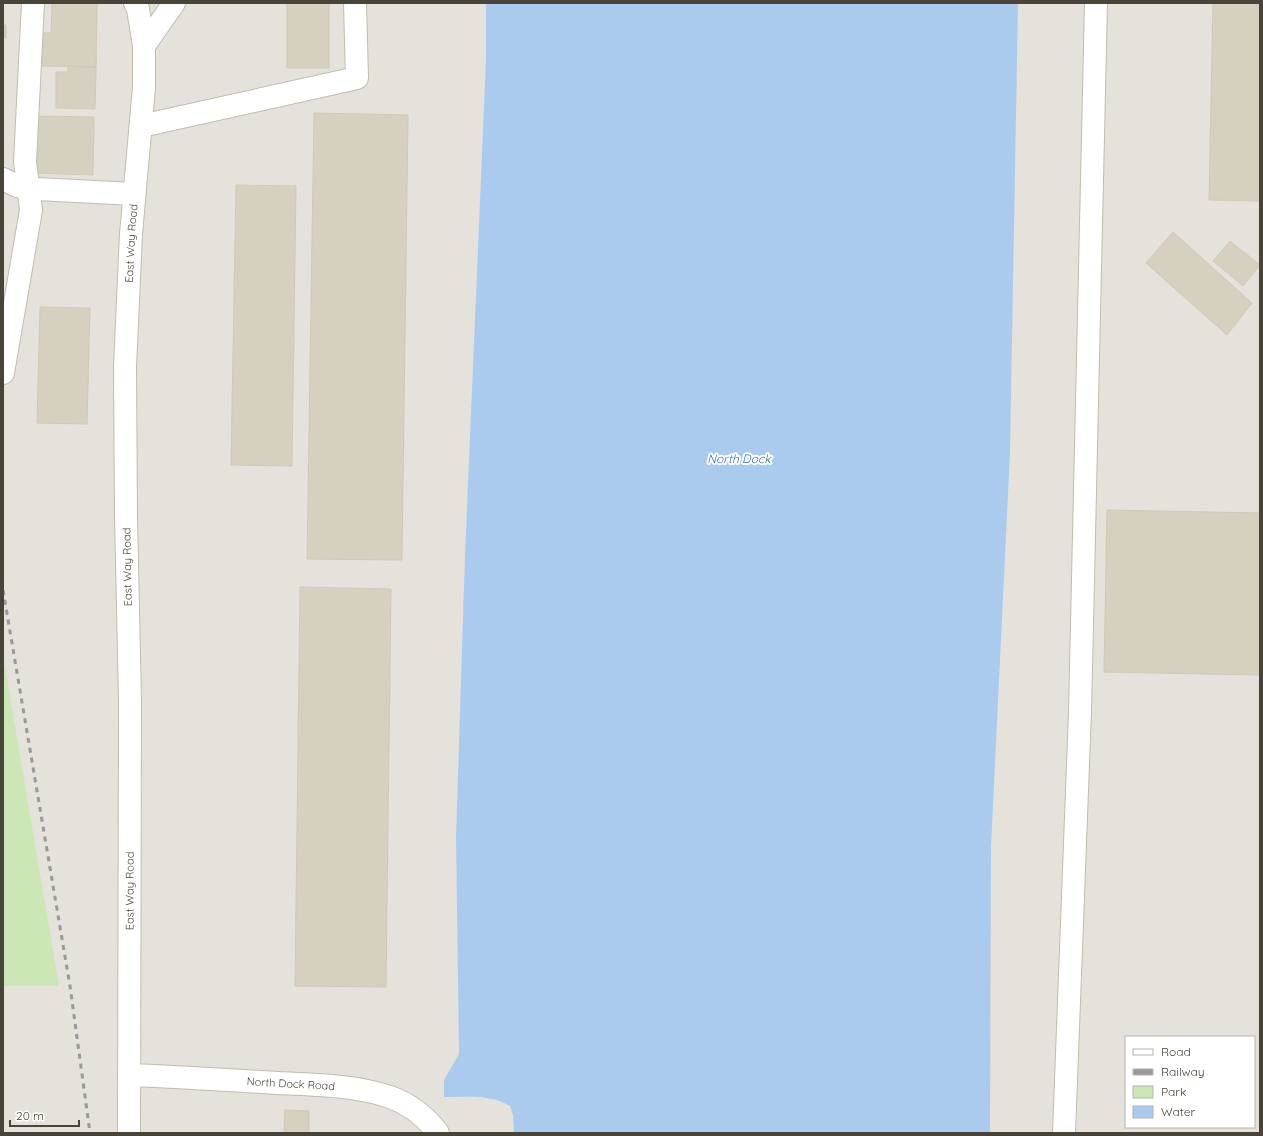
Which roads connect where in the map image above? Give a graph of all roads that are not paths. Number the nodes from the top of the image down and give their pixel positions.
1 (33, 3) edge
2 (136, 3) edge
3 (174, 3) edge
4 (355, 3) edge
5 (1096, 3) edge
6 (144, 46) junction
7 (141, 126) junction
8 (3, 179) edge
9 (28, 187) junction
10 (134, 194) junction
11 (3, 373) edge
12 (129, 1075) junction
13 (129, 1133) edge
14 (438, 1133) edge
15 (1064, 1133) edge

1 - 9 street
2 - 6 street, East Way Road
3 - 6 street
4 - 7 street
5 - 15 street
6 - 7 street, East Way Road
7 - 10 street, East Way Road
8 - 9 street
9 - 10 street
9 - 11 street
10 - 12 street, East Way Road
12 - 13 street, East Way Road
12 - 14 street, North Dock Road

